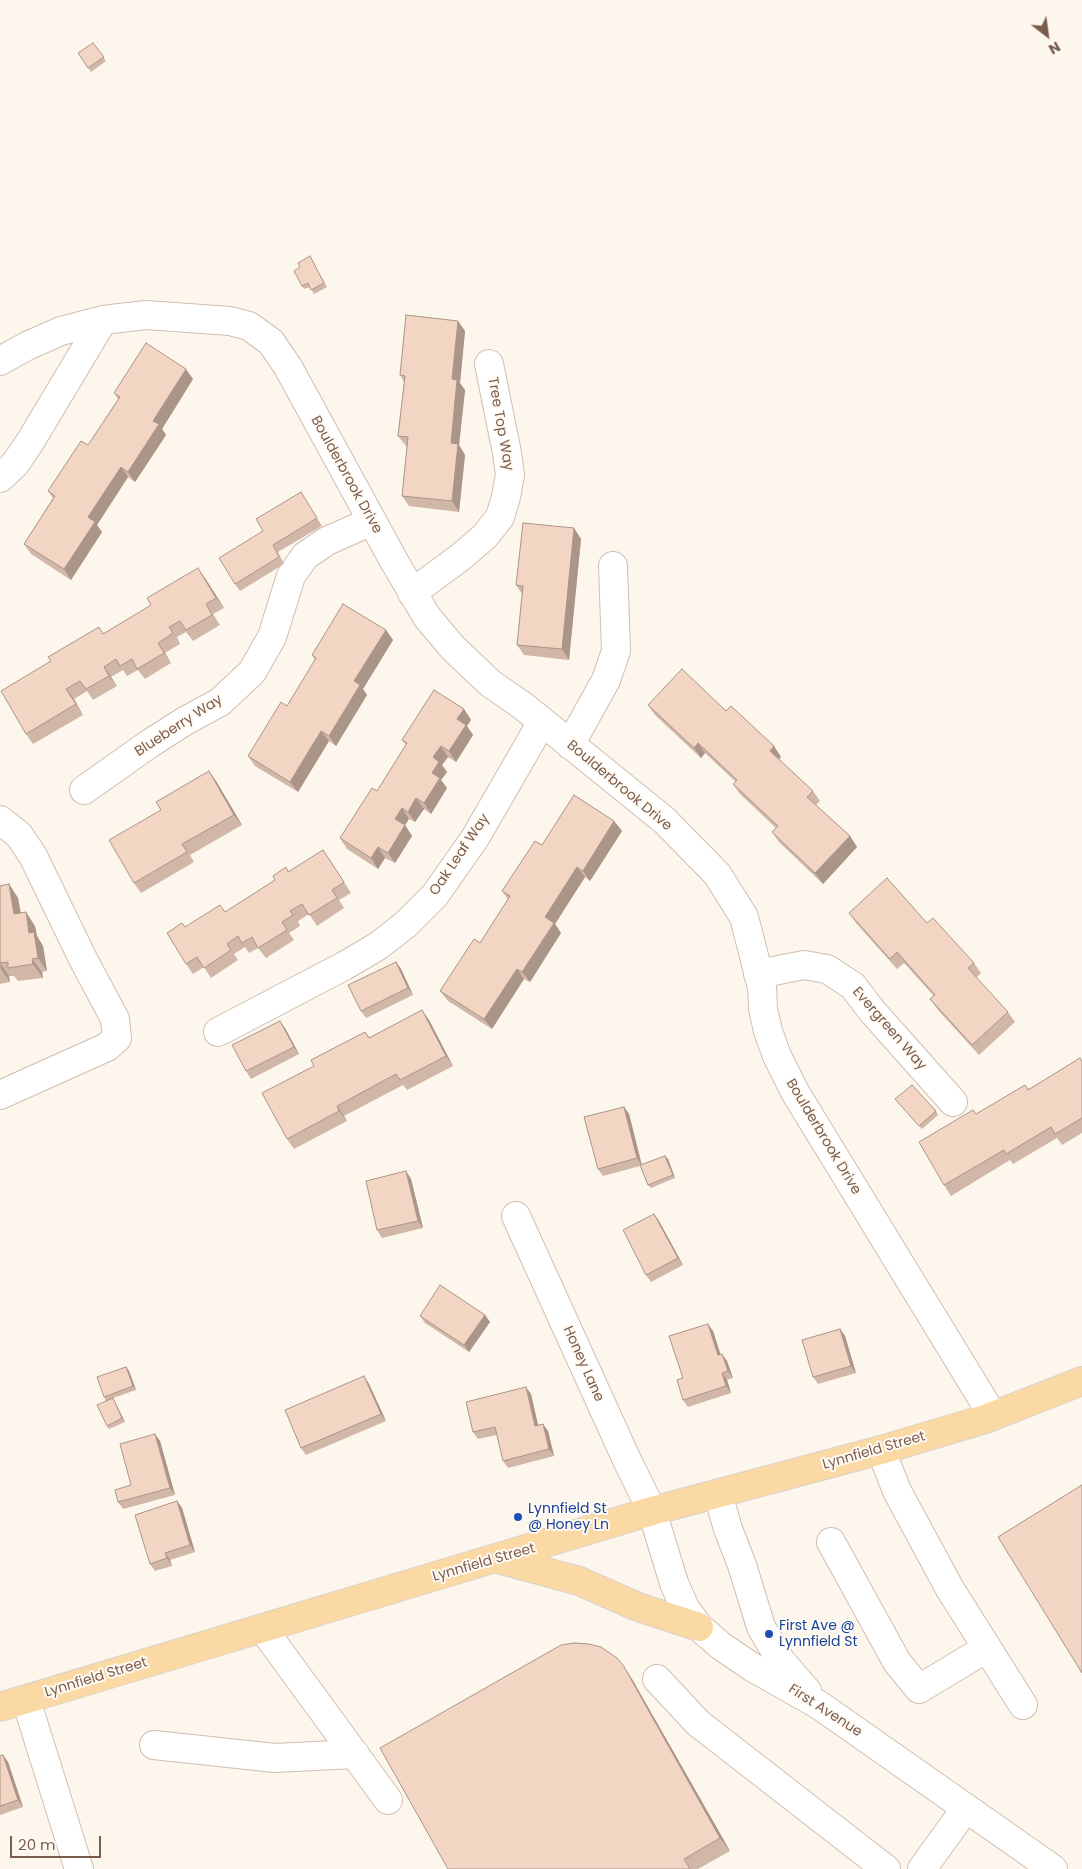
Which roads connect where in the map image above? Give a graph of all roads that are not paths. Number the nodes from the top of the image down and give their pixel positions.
1 (103, 320) junction
2 (0, 361) edge
3 (489, 364) dead end
4 (0, 478) edge
5 (372, 522) junction
6 (613, 566) dead end
7 (412, 593) junction
8 (542, 722) junction
9 (570, 745) junction
10 (84, 790) dead end
11 (0, 820) edge
12 (758, 974) junction
13 (218, 1032) dead end
14 (0, 1095) edge
15 (953, 1102) dead end
16 (516, 1216) dead end
17 (1082, 1381) edge
18 (993, 1416) junction
19 (881, 1450) junction
20 (718, 1494) junction
21 (652, 1512) junction
22 (831, 1542) dead end
23 (498, 1559) junction
24 (699, 1627) junction
25 (263, 1629) junction
26 (987, 1648) junction
27 (657, 1679) dead end
28 (13, 1703) edge
29 (819, 1705) junction
30 (1023, 1705) dead end
31 (154, 1745) dead end
32 (355, 1754) junction
33 (388, 1800) dead end
34 (966, 1808) junction
35 (79, 1869) edge
36 (886, 1869) edge
37 (922, 1869) edge
38 (1053, 1869) edge

1 - 2 street, Boulderbrook Drive
1 - 4 street
1 - 5 street, Boulderbrook Drive
3 - 7 street, Tree Top Way
5 - 7 street, Boulderbrook Drive
5 - 10 street, Blueberry Way
6 - 9 street
7 - 8 street, Boulderbrook Drive
8 - 9 street, Boulderbrook Drive
8 - 13 street, Oak Leaf Way
9 - 12 street, Boulderbrook Drive
11 - 14 street
12 - 15 street, Evergreen Way
12 - 18 street, Boulderbrook Drive
16 - 21 street, Honey Lane
17 - 18 main road, Lynnfield Street
18 - 19 main road, Lynnfield Street
19 - 20 main road, Lynnfield Street
19 - 26 street
20 - 21 main road, Lynnfield Street
20 - 29 street
21 - 23 main road, Lynnfield Street
21 - 24 street, First Avenue
22 - 26 street
23 - 24 main road
23 - 25 main road, Lynnfield Street
24 - 29 street, First Avenue
25 - 28 main road, Lynnfield Street
25 - 32 street
26 - 30 street
27 - 36 street
28 - 35 street
29 - 34 street, First Avenue
31 - 32 street
32 - 33 street
34 - 37 street
34 - 38 street, First Avenue

